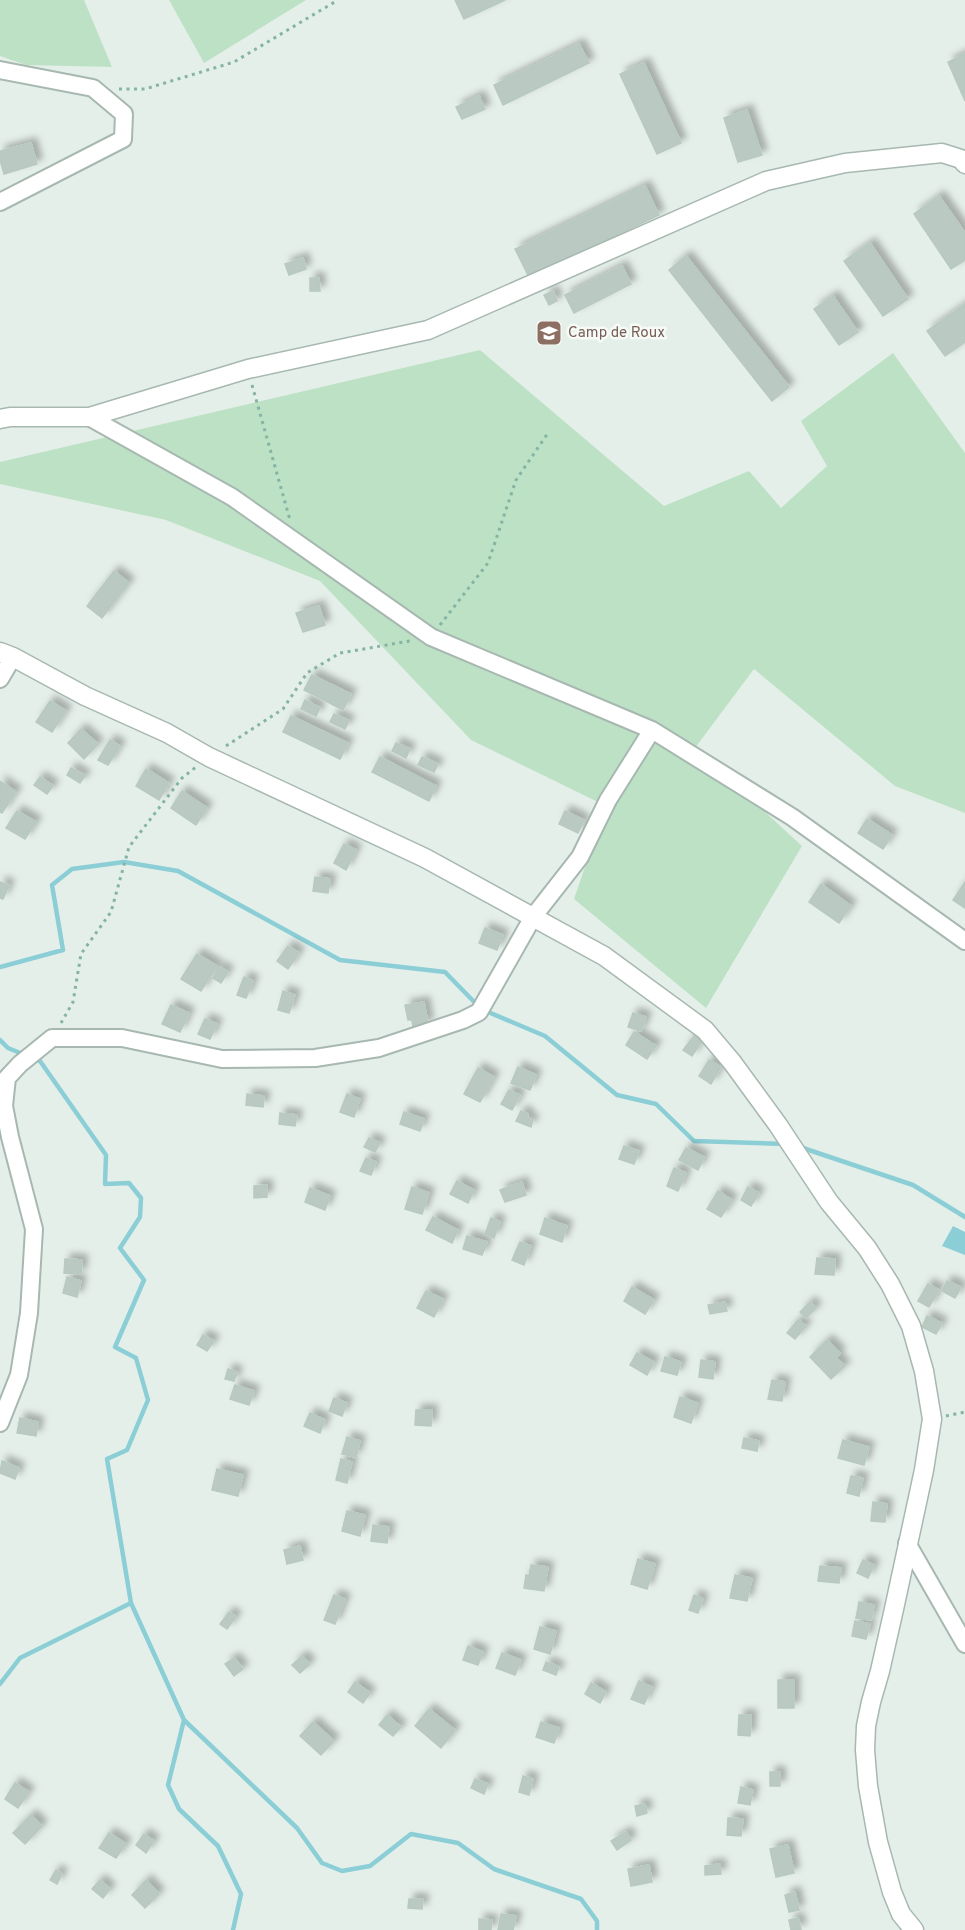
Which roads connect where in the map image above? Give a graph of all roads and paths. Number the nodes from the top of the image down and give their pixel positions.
1 (338, 0) edge
2 (0, 70) edge
3 (93, 88) junction
4 (965, 164) edge
5 (0, 202) edge
6 (248, 369) junction
7 (89, 417) junction
8 (0, 419) edge
9 (296, 541) junction
10 (7, 655) edge
11 (0, 679) edge
12 (652, 730) junction
13 (209, 757) junction
14 (533, 917) junction
15 (965, 941) edge
16 (52, 1038) junction
17 (0, 1423) edge
18 (907, 1544) junction
19 (965, 1644) edge
20 (914, 1930) edge

1 - 3 path
2 - 3 street
3 - 5 street
4 - 6 street
6 - 7 street
6 - 9 path
7 - 8 street
7 - 9 street
9 - 12 street
10 - 11 street
10 - 13 street
12 - 14 street
12 - 15 street
13 - 14 street
13 - 16 path
14 - 16 street
14 - 18 street
16 - 17 street
18 - 19 street
18 - 20 street

